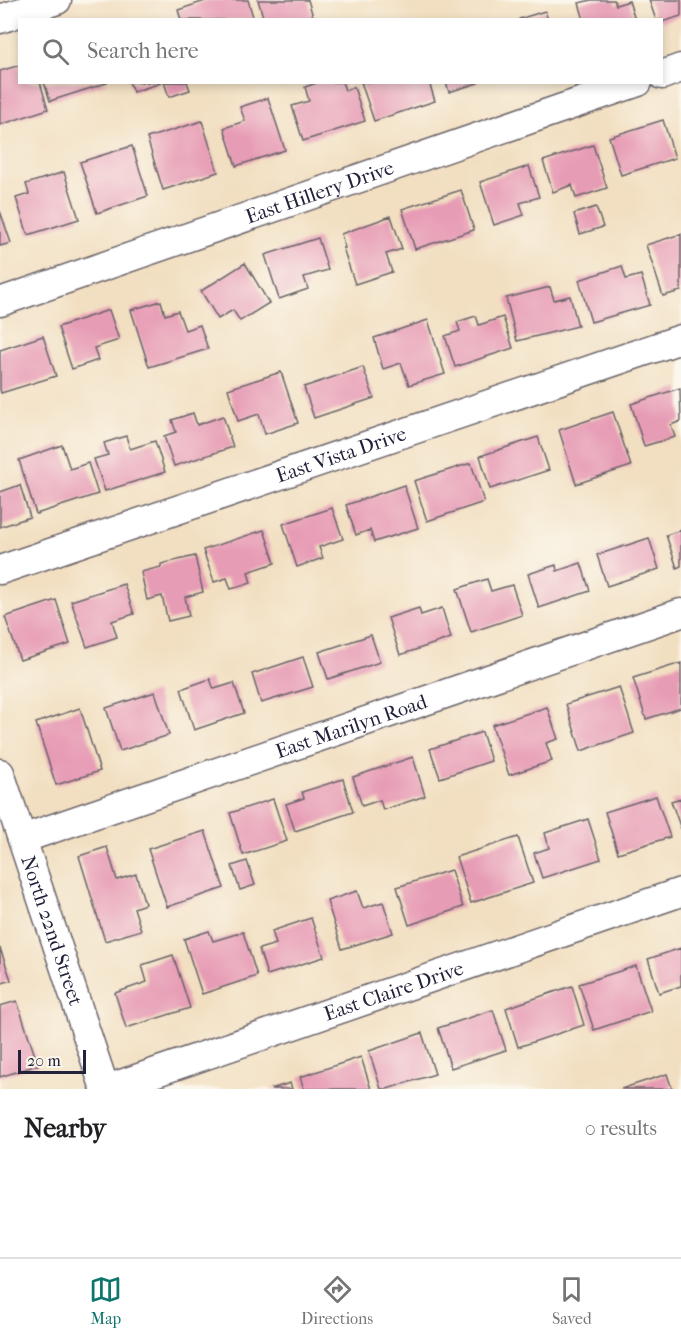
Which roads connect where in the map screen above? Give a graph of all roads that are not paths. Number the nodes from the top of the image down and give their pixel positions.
1 (57, 0) edge
2 (0, 20) edge
3 (681, 68) edge
4 (663, 75) edge
5 (632, 84) edge
6 (0, 302) edge
7 (681, 339) edge
8 (0, 570) edge
9 (681, 613) edge
10 (0, 773) edge
11 (22, 839) junction
12 (681, 892) edge
13 (106, 1089) edge

1 - 2 street
3 - 4 street
5 - 6 street, East Hillery Drive
7 - 8 street, East Vista Drive
9 - 11 street, East Marilyn Road
10 - 11 street, North 22nd Street
11 - 13 street, North 22nd Street
12 - 13 street, East Claire Drive

